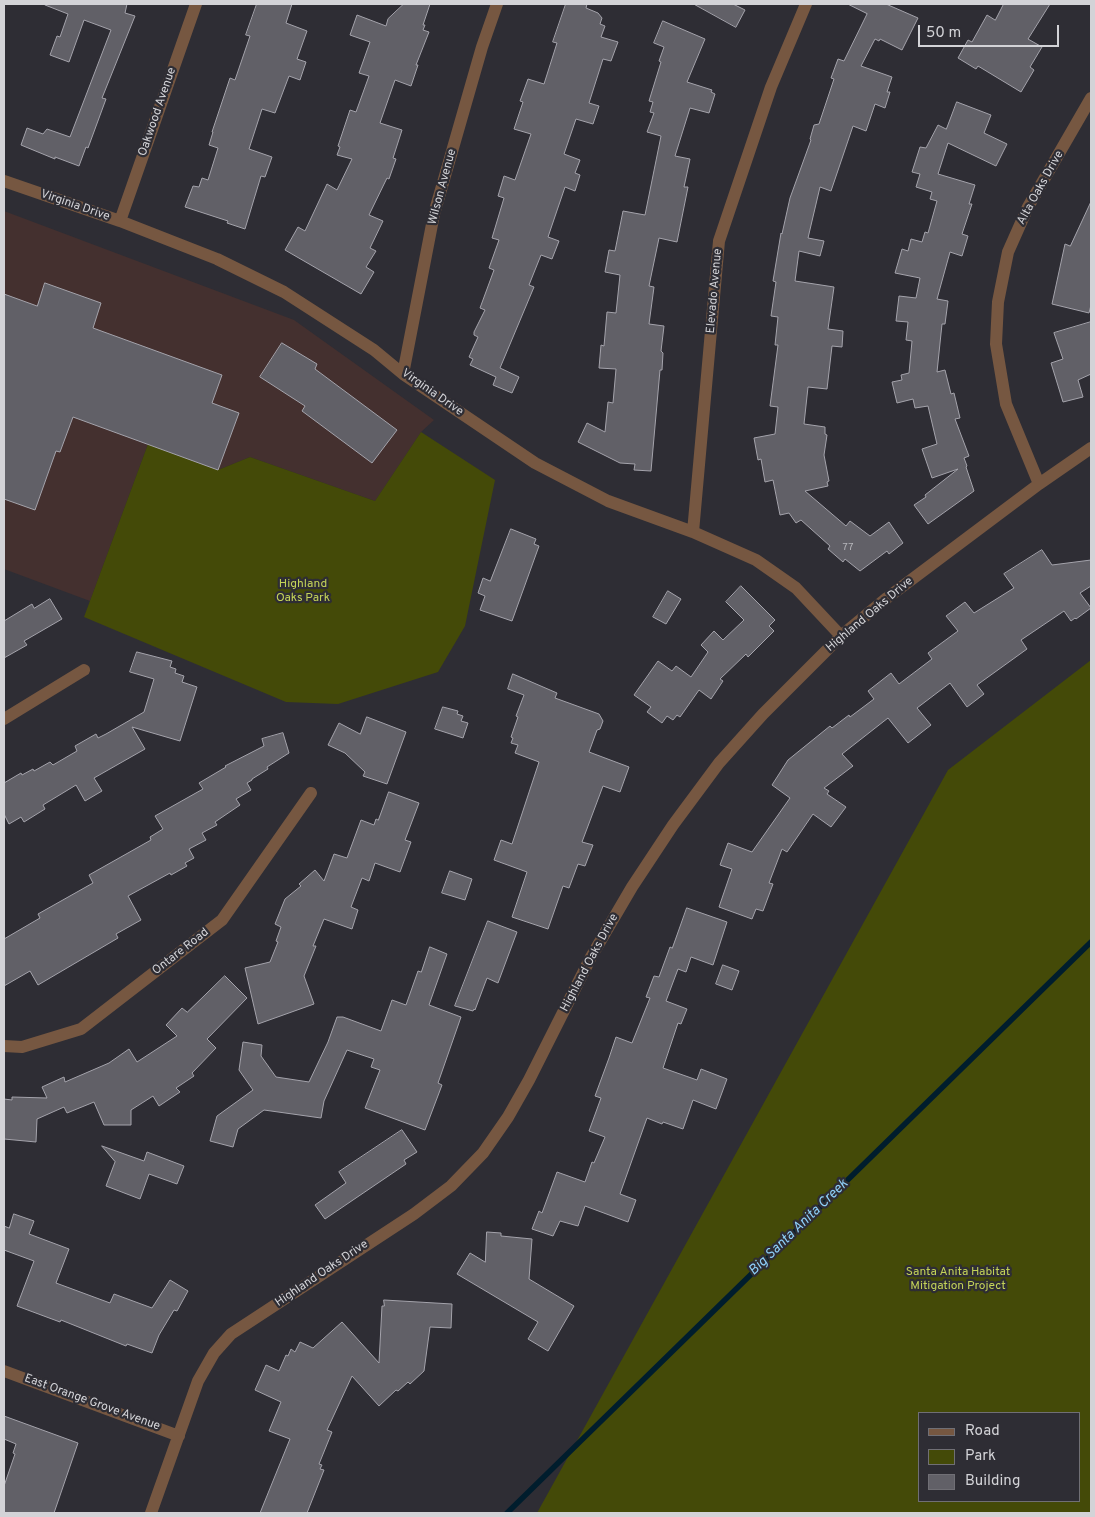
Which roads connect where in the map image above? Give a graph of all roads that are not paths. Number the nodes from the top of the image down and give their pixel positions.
1 (196, 4) edge
2 (497, 4) edge
3 (806, 4) edge
4 (1091, 98) edge
5 (4, 180) edge
6 (120, 221) junction
7 (403, 374) junction
8 (1091, 448) edge
9 (1039, 484) junction
10 (693, 532) junction
11 (840, 636) junction
12 (84, 670) dead end
13 (4, 719) edge
14 (311, 793) dead end
15 (4, 1046) edge
16 (4, 1371) edge
17 (180, 1436) junction
18 (151, 1513) edge

1 - 6 street, Oakwood Avenue
2 - 7 street, Wilson Avenue
3 - 10 street, Elevado Avenue
4 - 9 street, Alta Oaks Drive
5 - 6 street, Virginia Drive
6 - 7 street, Virginia Drive
7 - 10 street, Virginia Drive
8 - 9 street, Highland Oaks Drive
9 - 11 street, Highland Oaks Drive
10 - 11 street, Virginia Drive
11 - 17 street, Highland Oaks Drive
12 - 13 street
14 - 15 street, Ontare Road
16 - 17 street, East Orange Grove Avenue
17 - 18 street, Highland Oaks Drive

